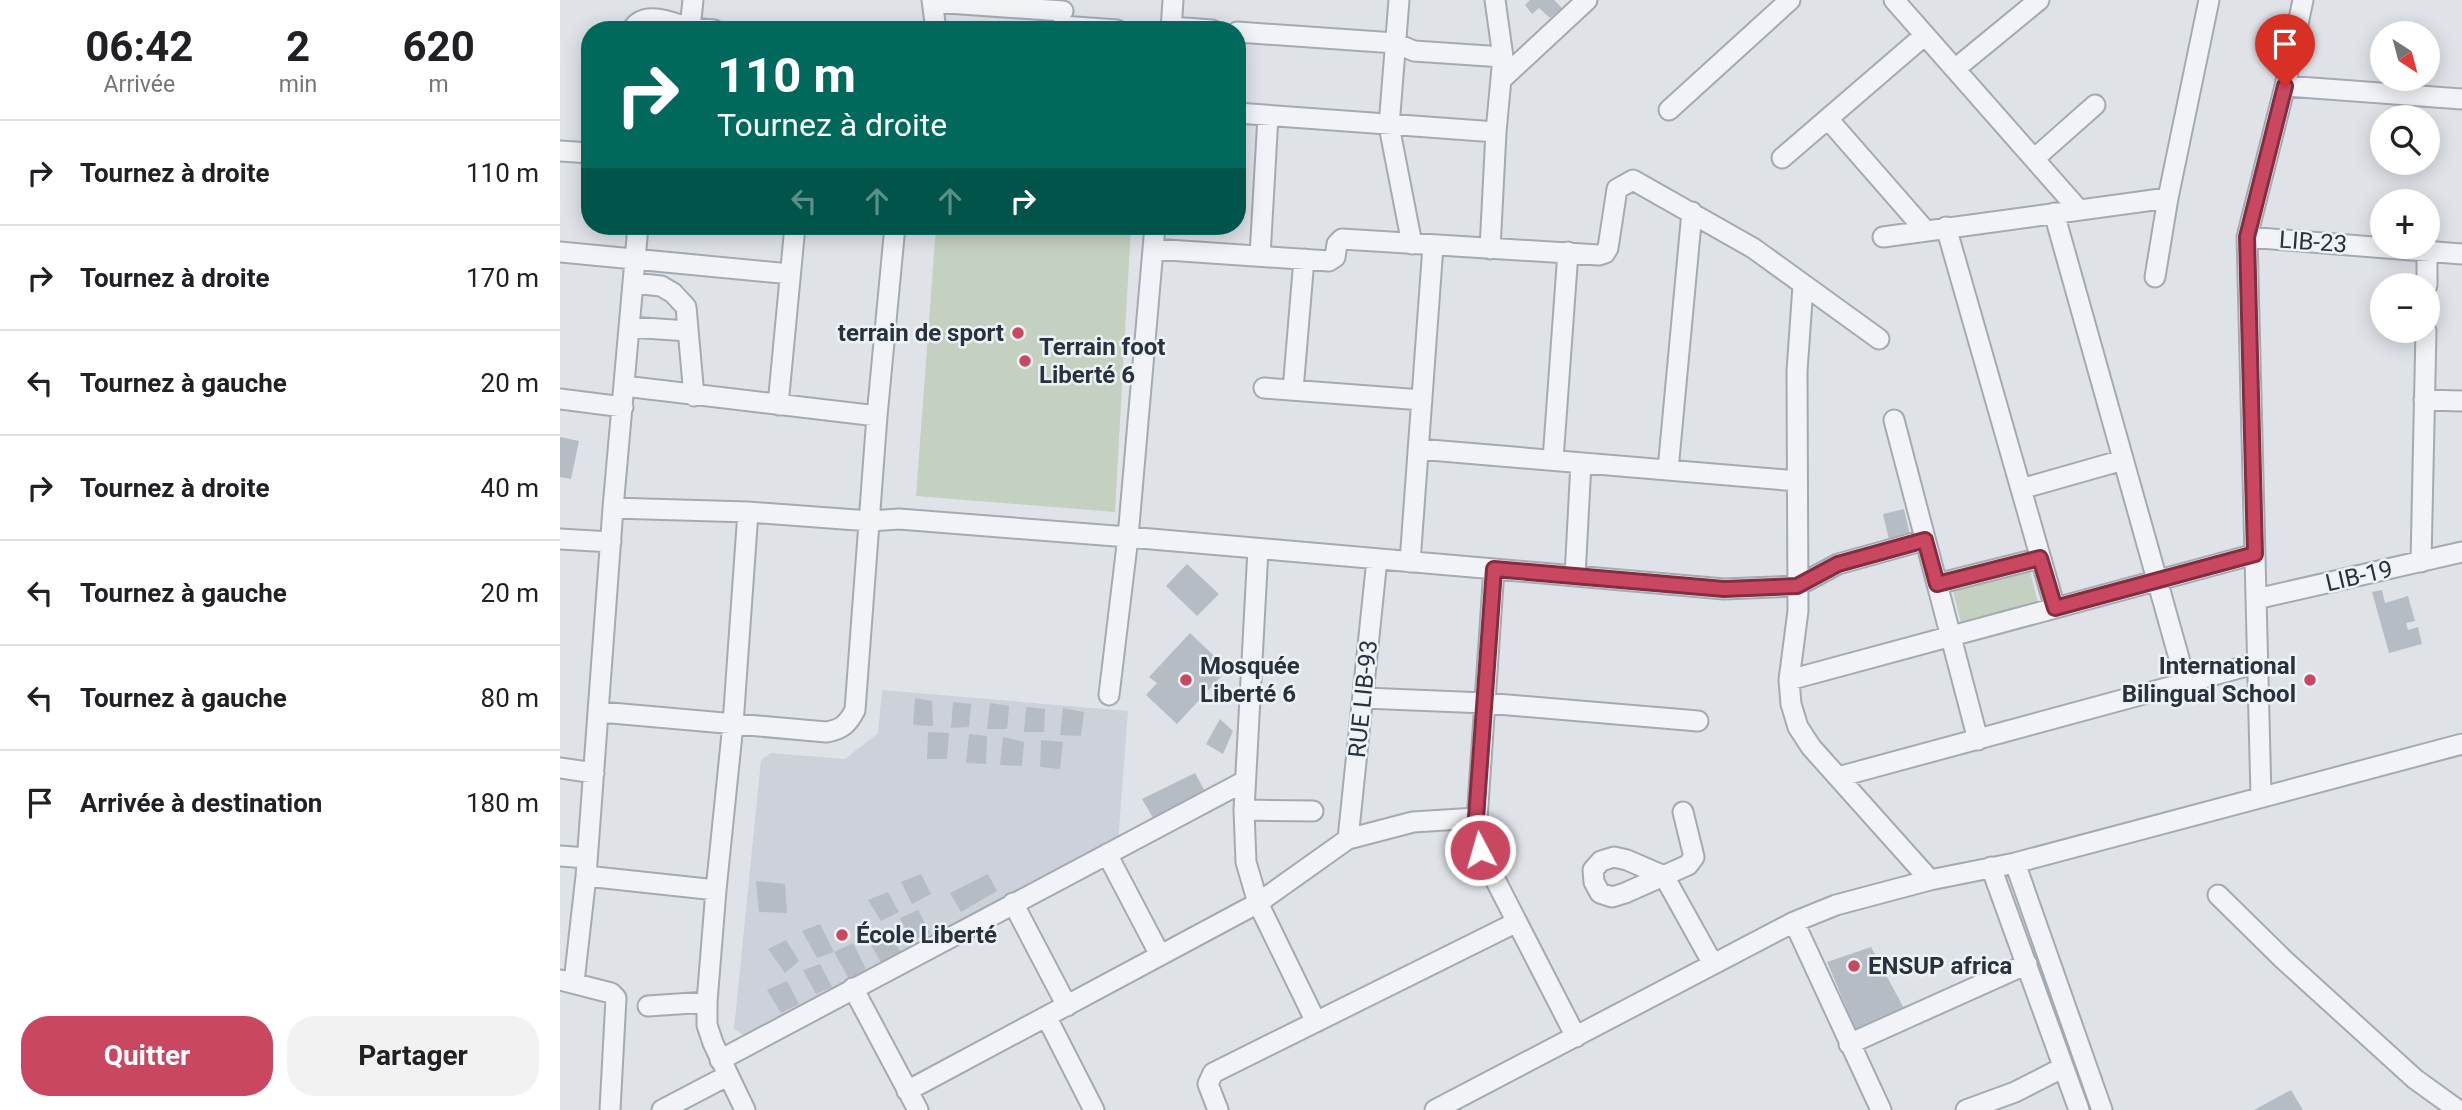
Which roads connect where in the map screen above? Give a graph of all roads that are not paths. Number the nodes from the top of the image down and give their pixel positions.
1 (693, 0) edge
2 (1173, 0) edge
3 (1399, 0) edge
4 (1495, 0) edge
5 (1587, 0) edge
6 (1790, 0) edge
7 (1894, 0) edge
8 (2039, 0) edge
9 (2209, 0) edge
10 (2303, 0) edge
11 (932, 1) edge
12 (1062, 17) edge
13 (642, 21) edge
14 (662, 21) edge
15 (691, 21) edge
16 (935, 21) edge
17 (1172, 21) edge
18 (1246, 33) edge
19 (1925, 35) junction
20 (1395, 43) junction
21 (1503, 57) junction
22 (1955, 69) junction
23 (1503, 78) junction
24 (2285, 86) junction
25 (2462, 99) edge
26 (2095, 105) dead end
27 (1669, 110) dead end
28 (1246, 114) edge
29 (1268, 116) junction
30 (1828, 119) junction
31 (1389, 125) junction
32 (1496, 132) junction
33 (560, 150) edge
34 (581, 152) edge
35 (1782, 159) dead end
36 (2034, 159) junction
37 (2168, 198) junction
38 (2079, 210) junction
39 (1692, 212) junction
40 (2054, 213) junction
41 (1946, 227) junction
42 (1925, 230) junction
43 (637, 235) edge
44 (794, 235) edge
45 (894, 235) edge
46 (1154, 235) edge
47 (1883, 237) dead end
48 (2247, 237) junction
49 (1412, 244) junction
50 (1433, 246) junction
51 (2370, 247) edge
52 (1153, 249) junction
53 (1490, 249) junction
54 (560, 252) edge
55 (1568, 252) junction
56 (2440, 252) edge
57 (2462, 254) edge
58 (1260, 256) junction
59 (635, 259) junction
60 (1304, 259) junction
61 (790, 274) junction
62 (2155, 277) dead end
63 (633, 283) junction
64 (1803, 286) junction
65 (630, 327) junction
66 (688, 331) junction
67 (1879, 339) dead end
68 (2426, 343) edge
69 (624, 386) junction
70 (1264, 388) dead end
71 (1293, 390) junction
72 (694, 396) junction
73 (560, 399) edge
74 (1422, 400) junction
75 (2424, 400) junction
76 (2462, 401) edge
77 (778, 405) junction
78 (623, 407) junction
79 (877, 416) junction
80 (1894, 420) dead end
81 (1418, 449) junction
82 (1553, 460) junction
83 (2123, 460) junction
84 (1581, 463) junction
85 (1668, 470) junction
86 (1797, 481) junction
87 (2021, 489) junction
88 (613, 508) junction
89 (748, 512) junction
90 (870, 521) junction
91 (1128, 537) junction
92 (560, 539) edge
93 (1925, 540) junction
94 (611, 542) junction
95 (1258, 549) junction
96 (2462, 552) edge
97 (2255, 554) junction
98 (2040, 558) junction
99 (1377, 559) junction
100 (1410, 562) junction
101 (2421, 562) junction
102 (1494, 569) junction
103 (1575, 576) junction
104 (2157, 581) junction
105 (1937, 584) junction
106 (1797, 586) junction
107 (2256, 599) junction
108 (2055, 608) junction
109 (1951, 637) junction
110 (2258, 663) junction
111 (1789, 680) junction
112 (2186, 683) junction
113 (1109, 695) dead end
114 (1364, 698) junction
115 (1485, 703) junction
116 (600, 712) junction
117 (1698, 721) dead end
118 (733, 724) junction
119 (1978, 740) junction
120 (2462, 744) edge
121 (560, 768) edge
122 (594, 773) junction
123 (1838, 778) junction
124 (1245, 781) junction
125 (2261, 797) junction
126 (1244, 810) junction
127 (1314, 811) dead end
128 (1683, 813) dead end
129 (1476, 818) junction
130 (1348, 839) junction
131 (1107, 853) junction
132 (560, 856) edge
133 (2015, 863) junction
134 (587, 867) junction
135 (1991, 867) junction
136 (1930, 880) junction
137 (716, 890) junction
138 (2218, 895) dead end
139 (1258, 902) junction
140 (1013, 903) junction
141 (1517, 922) junction
142 (1794, 922) junction
143 (1160, 956) junction
144 (1713, 964) junction
145 (2027, 964) junction
146 (567, 981) edge
147 (853, 988) junction
148 (707, 1002) junction
149 (648, 1006) dead end
150 (1068, 1006) junction
151 (1046, 1018) junction
152 (1316, 1022) junction
153 (1576, 1037) junction
154 (1849, 1045) junction
155 (724, 1068) junction
156 (2062, 1068) junction
157 (907, 1091) junction
158 (1468, 1102) edge
159 (610, 1110) edge
160 (662, 1110) edge
161 (745, 1110) edge
162 (918, 1110) edge
163 (1094, 1110) edge
164 (1218, 1110) edge
165 (1436, 1110) edge
166 (1881, 1110) edge
167 (1966, 1110) edge
168 (2079, 1110) edge
169 (2102, 1110) edge
170 (2458, 1110) edge

1 - 15 street
2 - 17 street
3 - 20 street
4 - 21 street
5 - 23 street
6 - 27 street
7 - 19 street
8 - 22 street
9 - 37 street
10 - 24 street
11 - 12 street
11 - 16 street
13 - 14 street
18 - 20 street
19 - 22 street
19 - 30 street
20 - 21 street
20 - 31 street
21 - 23 street
22 - 36 street
23 - 32 street
24 - 25 street
24 - 48 street
26 - 36 street
28 - 29 street
29 - 31 street
29 - 58 street
30 - 35 street
30 - 42 street
31 - 32 street
31 - 49 street
32 - 53 street
33 - 34 street
36 - 38 street
37 - 38 street
37 - 62 street
38 - 40 street
39 - 55 street
39 - 64 street
39 - 85 street
40 - 41 street
40 - 83 street
41 - 42 street
41 - 87 street
42 - 47 street
43 - 59 street
44 - 61 street
45 - 79 street
46 - 52 street
48 - 51 street, LIB-23
48 - 97 street
49 - 50 street
49 - 60 street
50 - 53 street
50 - 74 street
52 - 58 street
52 - 91 street
53 - 55 street
54 - 59 street
55 - 82 street
56 - 57 street, LIB-23
58 - 60 street
59 - 61 street
59 - 63 street
60 - 71 street
61 - 77 street
63 - 65 street
63 - 66 street
64 - 67 street
64 - 86 street
65 - 66 street
65 - 69 street
66 - 72 street
68 - 75 street
69 - 72 street
69 - 78 street
70 - 71 street
71 - 74 street
72 - 77 street
73 - 78 street
74 - 81 street
75 - 76 street
75 - 101 street
77 - 79 street
78 - 88 street
79 - 90 street
80 - 93 street
81 - 82 street
81 - 100 street
82 - 84 street
83 - 87 street
83 - 104 street
84 - 85 street
84 - 103 street
85 - 86 street
86 - 106 street
87 - 98 street
88 - 89 street
88 - 94 street
89 - 90 street
89 - 118 street
90 - 91 street
90 - 118 street
91 - 95 street
91 - 113 street
92 - 94 street
93 - 105 street
93 - 106 street
94 - 116 street
95 - 99 street
95 - 124 street
96 - 101 street, LIB-19
97 - 104 street
97 - 107 street
98 - 105 street
98 - 108 street
99 - 100 street
99 - 114 street, RUE LIB-93
100 - 102 street
101 - 107 street, LIB-19
102 - 103 street
102 - 115 street
103 - 106 street
104 - 108 street
104 - 112 street
105 - 109 street
106 - 111 street
107 - 110 street
108 - 109 street
109 - 111 street
109 - 119 street
110 - 112 street
110 - 125 street
111 - 123 street
112 - 119 street
114 - 115 street
114 - 130 street, RUE LIB-93
115 - 117 street
115 - 129 street
116 - 118 street
116 - 122 street
118 - 137 street
119 - 123 street
120 - 125 street
121 - 122 street
122 - 134 street
123 - 136 street
124 - 126 street
124 - 131 street
125 - 133 street
126 - 127 street
126 - 139 street
128 - 144 street
129 - 130 street
129 - 141 street
130 - 139 street
131 - 140 street
131 - 143 street
132 - 134 street
133 - 135 street
133 - 169 street
134 - 137 street
134 - 146 street
135 - 136 street
135 - 145 street
136 - 142 street
137 - 148 street
138 - 170 street
139 - 143 street
139 - 152 street
140 - 147 street
140 - 150 street
141 - 152 street
141 - 153 street
142 - 144 street
142 - 154 street
143 - 150 street
144 - 153 street
145 - 154 street
145 - 156 street
146 - 159 street
147 - 155 street
147 - 157 street
148 - 149 street
148 - 155 street
150 - 151 street
151 - 157 street
151 - 163 street
152 - 164 street
153 - 158 street
154 - 166 street
155 - 160 street
155 - 161 street
156 - 167 street
156 - 168 street
157 - 162 street
158 - 165 street

